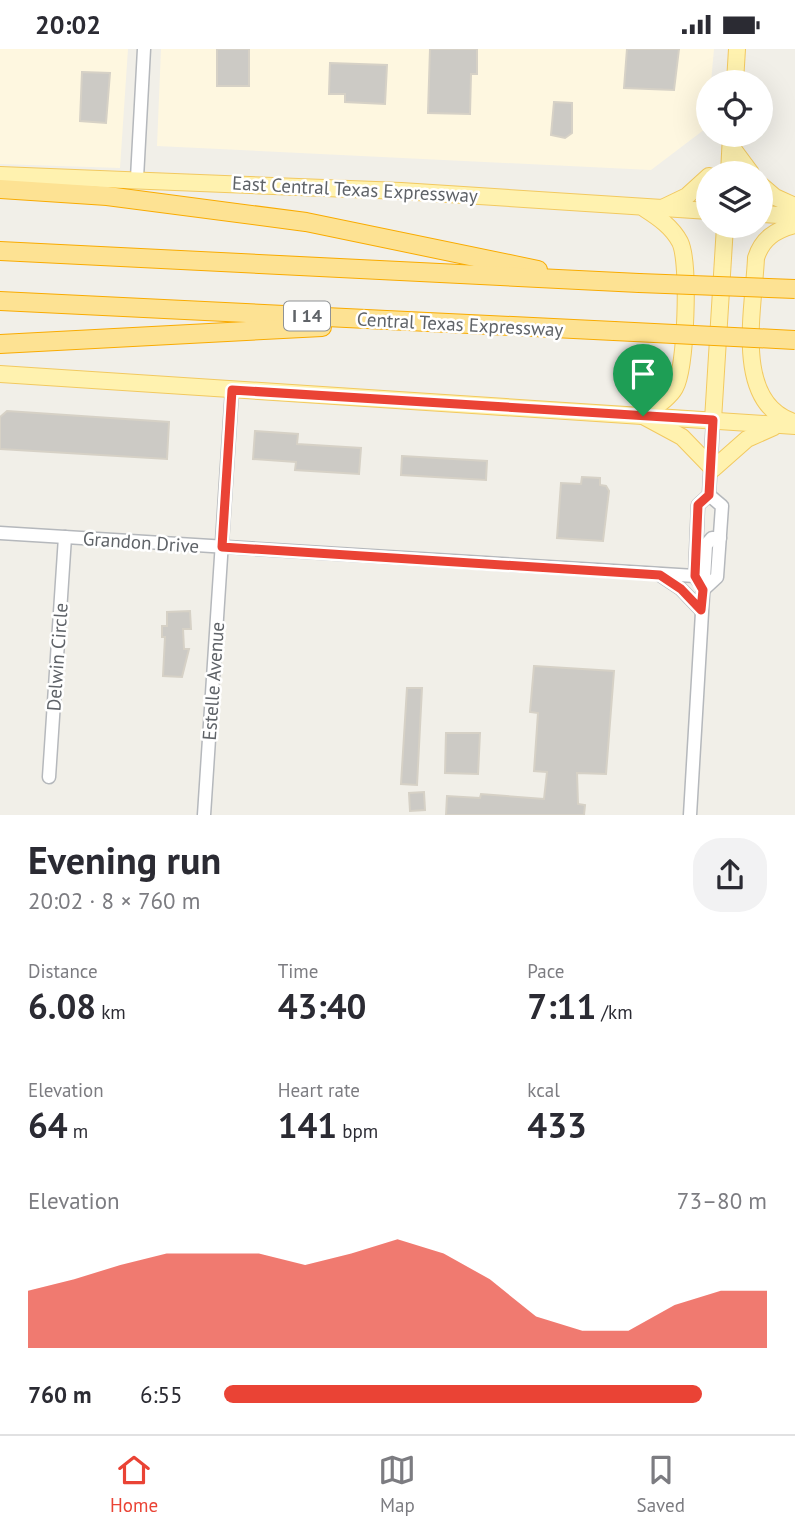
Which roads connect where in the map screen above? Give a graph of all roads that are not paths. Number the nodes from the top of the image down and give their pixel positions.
1 (144, 49) edge
2 (737, 49) edge
3 (736, 70) edge
4 (0, 175) edge
5 (137, 179) junction
6 (696, 188) edge
7 (0, 189) edge
8 (773, 195) edge
9 (795, 207) edge
10 (642, 208) junction
11 (661, 209) junction
12 (696, 210) edge
13 (773, 215) edge
14 (795, 216) edge
15 (795, 225) edge
16 (724, 238) edge
17 (0, 251) edge
18 (582, 281) junction
19 (795, 289) edge
20 (0, 301) edge
21 (368, 320) junction
22 (795, 340) edge
23 (0, 344) edge
24 (0, 374) edge
25 (232, 390) junction
26 (643, 416) junction
27 (713, 420) junction
28 (790, 424) edge
29 (713, 469) junction
30 (709, 495) junction
31 (0, 533) edge
32 (65, 537) junction
33 (222, 547) junction
34 (660, 575) junction
35 (695, 576) junction
36 (703, 590) junction
37 (701, 610) junction
38 (49, 777) dead end
39 (204, 814) edge
40 (690, 814) edge

1 - 5 street
2 - 3 main road
4 - 5 main road, East Central Texas Expressway
5 - 10 main road, East Central Texas Expressway
6 - 11 main road
7 - 18 highway
8 - 9 main road
10 - 11 main road, East Central Texas Expressway
10 - 26 main road
11 - 12 main road, East Central Texas Expressway
13 - 14 main road
15 - 28 main road
16 - 27 main road
17 - 18 highway
18 - 19 highway, bridge
20 - 21 highway, Central Texas Expressway / I 14
21 - 22 highway, Central Texas Expressway / I 14, bridge
21 - 23 highway
24 - 25 main road
25 - 26 main road
25 - 33 street, Estelle Avenue
26 - 27 main road
26 - 29 main road
27 - 28 main road
27 - 29 street
28 - 29 main road
29 - 30 street
30 - 35 street
30 - 36 street
31 - 32 street, Grandon Drive
32 - 33 street, Grandon Drive
32 - 38 street, Delwin Circle
33 - 34 street, Grandon Drive
33 - 39 street, Estelle Avenue
34 - 35 street, Grandon Drive
34 - 37 street
35 - 36 street
36 - 37 street
37 - 40 street

